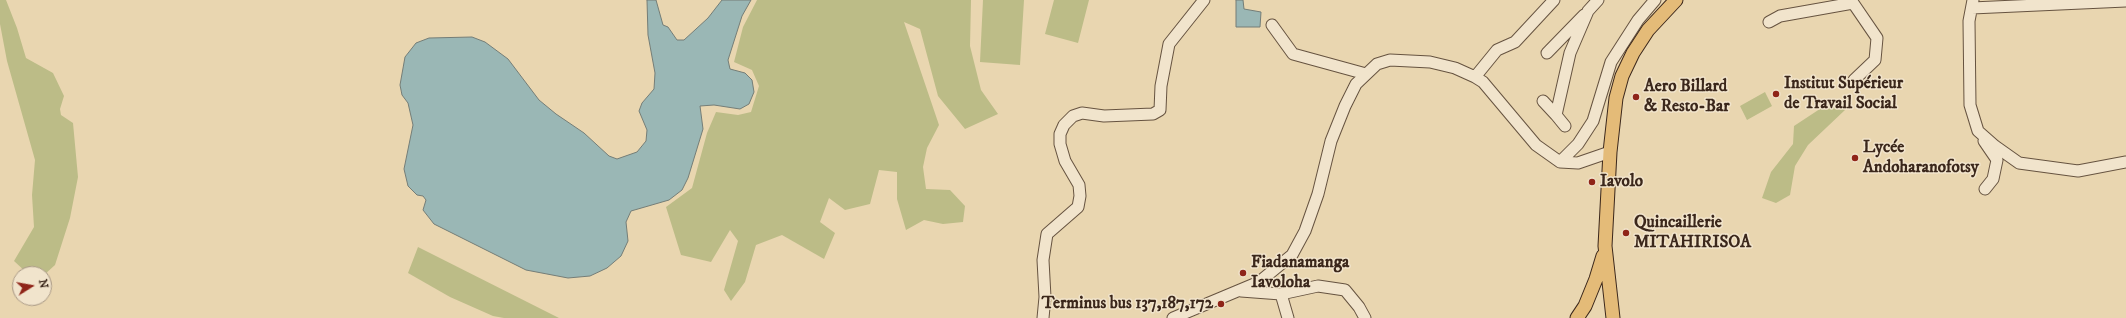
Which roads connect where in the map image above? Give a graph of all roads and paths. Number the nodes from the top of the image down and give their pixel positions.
1 (1204, 0) edge
2 (1554, 0) edge
3 (1598, 0) edge
4 (1655, 0) edge
5 (1676, 0) edge
6 (1852, 1) edge
7 (2126, 1) edge
8 (1972, 4) edge
9 (1588, 11) junction
10 (1769, 22) dead end
11 (1272, 25) dead end
12 (1547, 53) dead end
13 (1366, 74) junction
14 (1475, 77) junction
15 (1854, 80) dead end
16 (1543, 101) dead end
17 (1556, 115) junction
18 (1565, 126) dead end
19 (1978, 131) junction
20 (1610, 152) junction
21 (1560, 162) junction
22 (2126, 162) edge
23 (1985, 189) dead end
24 (1605, 246) junction
25 (1240, 290) junction
26 (1282, 294) junction
27 (1043, 318) edge
28 (1174, 318) edge
29 (1288, 318) edge
30 (1365, 318) edge
31 (1577, 318) edge
32 (1613, 318) edge

1 - 27 street
2 - 14 street
3 - 9 street
4 - 21 street
5 - 20 main road
6 - 10 street
6 - 15 street
7 - 8 street
8 - 19 street
9 - 12 street
9 - 17 street
11 - 13 street
13 - 14 street
13 - 25 street
14 - 21 street
16 - 17 street
17 - 18 street
19 - 22 street
19 - 23 street
20 - 21 street
20 - 24 main road
24 - 31 main road
24 - 32 main road
25 - 26 street
25 - 28 street
26 - 29 street
26 - 30 street

